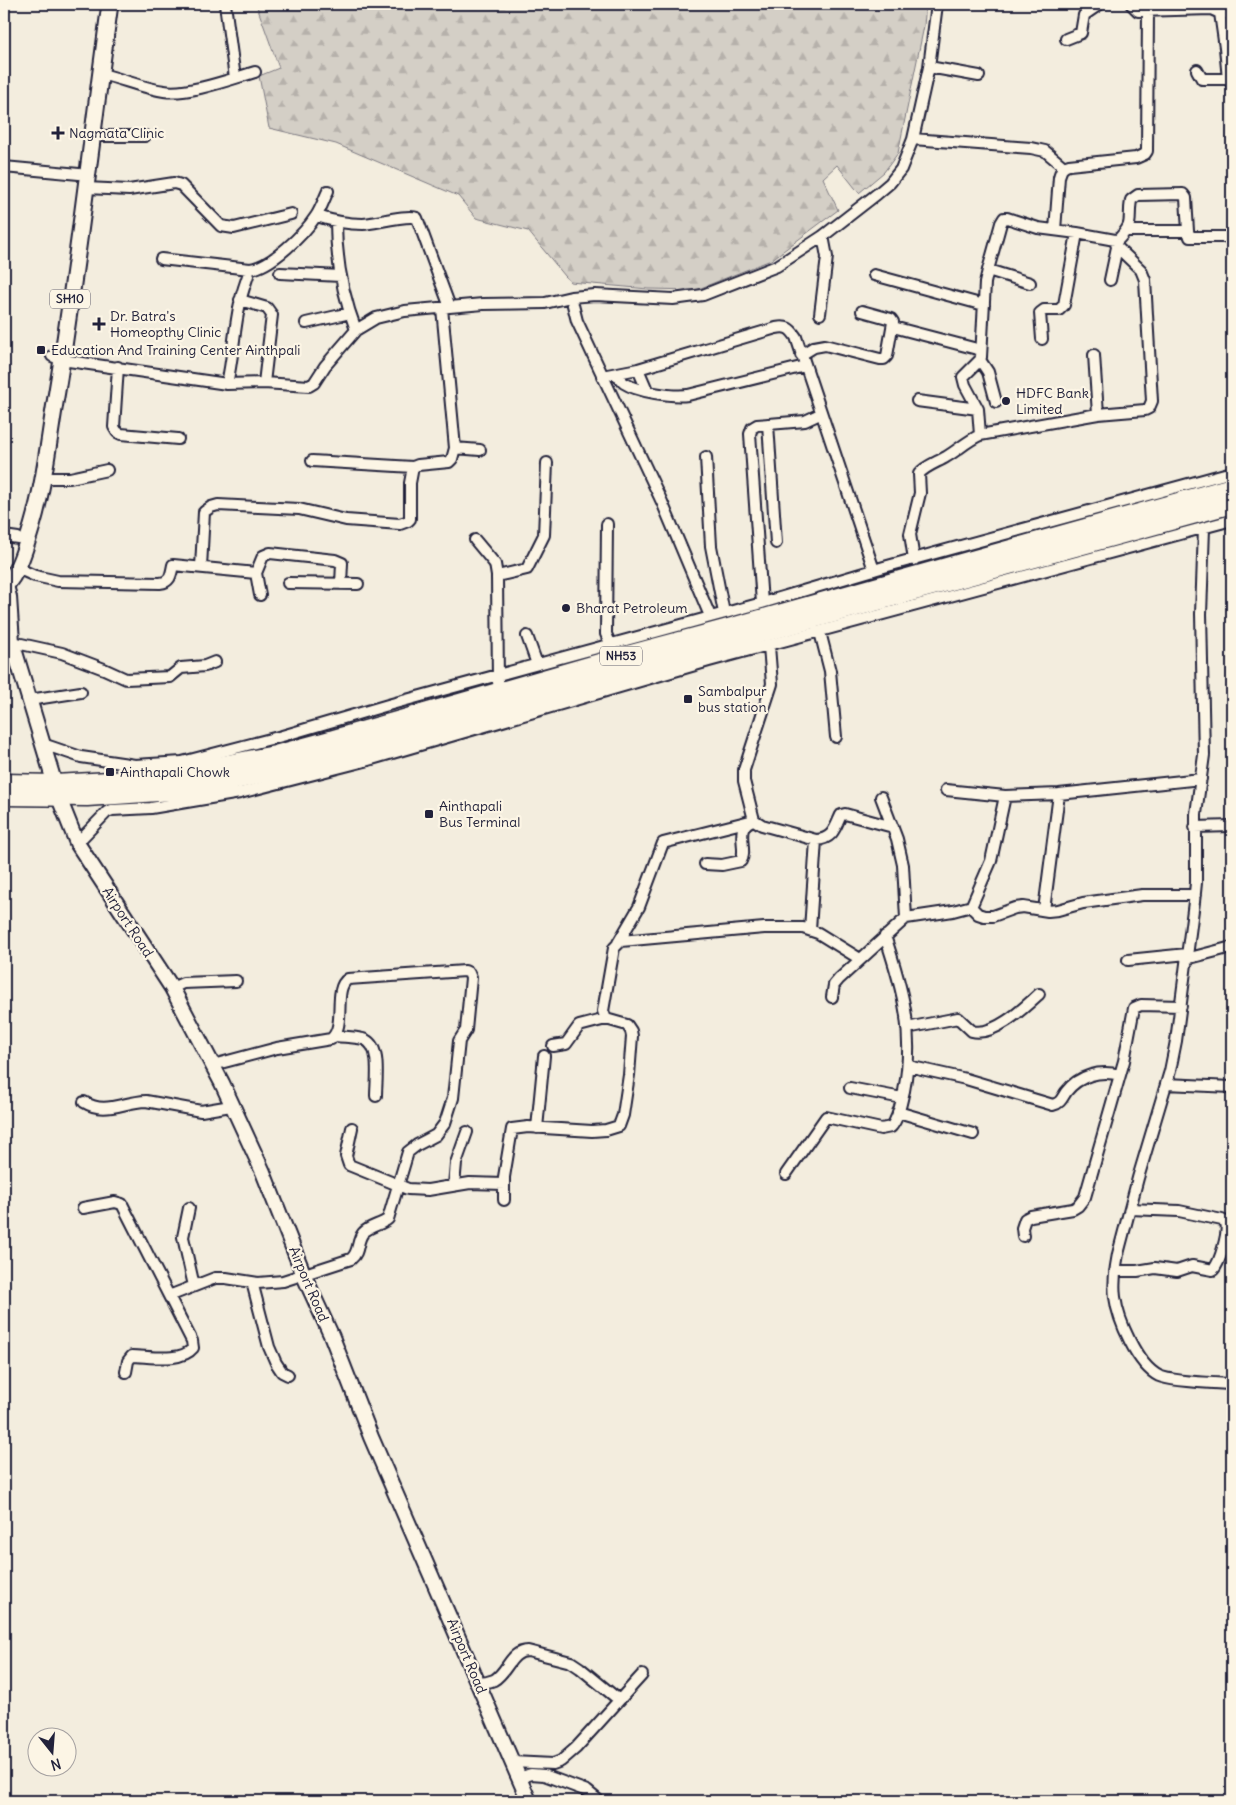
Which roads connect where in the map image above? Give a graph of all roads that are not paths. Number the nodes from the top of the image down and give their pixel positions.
1 (101, 4) edge
2 (110, 4) edge
3 (225, 4) edge
4 (937, 4) edge
5 (1100, 4) edge
6 (1131, 4) edge
7 (1148, 11) junction
8 (1220, 13) junction
9 (1232, 14) edge
10 (1066, 39) dead end
11 (1229, 48) edge
12 (929, 67) junction
13 (1197, 70) dead end
14 (255, 72) dead end
15 (101, 74) junction
16 (979, 76) dead end
17 (235, 78) junction
18 (1230, 82) edge
19 (93, 136) junction
20 (144, 136) dead end
21 (913, 139) junction
22 (4, 167) edge
23 (1064, 167) junction
24 (79, 174) junction
25 (86, 188) junction
26 (328, 191) dead end
27 (291, 214) dead end
28 (317, 216) junction
29 (336, 222) junction
30 (1055, 230) junction
31 (1128, 230) junction
32 (1188, 231) junction
33 (1077, 233) junction
34 (823, 236) junction
35 (1232, 237) edge
36 (1117, 245) junction
37 (161, 259) dead end
38 (250, 269) junction
39 (988, 270) junction
40 (280, 273) dead end
41 (874, 275) dead end
42 (342, 276) junction
43 (1110, 280) dead end
44 (1030, 283) dead end
45 (571, 297) junction
46 (240, 300) junction
47 (984, 305) junction
48 (446, 308) junction
49 (862, 311) dead end
50 (350, 313) junction
51 (820, 314) dead end
52 (306, 323) dead end
53 (893, 327) junction
54 (356, 330) junction
55 (1042, 339) dead end
56 (801, 355) junction
57 (980, 355) junction
58 (1094, 355) dead end
59 (57, 358) junction
60 (804, 366) junction
61 (118, 367) junction
62 (638, 369) junction
63 (616, 374) junction
64 (602, 376) junction
65 (227, 384) junction
66 (264, 384) junction
67 (647, 390) junction
68 (917, 401) dead end
69 (996, 402) dead end
70 (978, 409) junction
71 (820, 414) junction
72 (1098, 414) junction
73 (768, 424) junction
74 (980, 435) junction
75 (178, 439) dead end
76 (455, 448) junction
77 (480, 450) dead end
78 (706, 458) dead end
79 (312, 461) dead end
80 (547, 463) dead end
81 (413, 467) junction
82 (107, 470) dead end
83 (1232, 472) edge
84 (43, 478) junction
85 (1232, 487) edge
86 (1232, 504) edge
87 (1232, 520) edge
88 (607, 524) dead end
89 (1204, 528) junction
90 (11, 537) edge
91 (475, 540) dead end
92 (776, 543) dead end
93 (914, 560) junction
94 (201, 567) junction
95 (874, 570) junction
96 (256, 573) junction
97 (497, 576) junction
98 (7, 578) edge
99 (288, 583) dead end
100 (342, 584) junction
101 (358, 584) dead end
102 (260, 595) dead end
103 (762, 603) junction
104 (724, 613) junction
105 (710, 616) junction
106 (820, 632) junction
107 (527, 636) dead end
108 (12, 642) junction
109 (610, 643) junction
110 (769, 646) junction
111 (215, 662) dead end
112 (537, 664) junction
113 (81, 692) dead end
114 (500, 699) junction
115 (29, 700) junction
116 (836, 737) dead end
117 (43, 744) junction
118 (1201, 779) junction
119 (4, 783) edge
120 (946, 790) dead end
121 (57, 791) junction
122 (1059, 794) junction
123 (4, 796) edge
124 (1005, 796) junction
125 (881, 797) dead end
126 (754, 820) junction
127 (1232, 826) edge
128 (893, 827) junction
129 (1195, 827) junction
130 (816, 840) junction
131 (77, 843) junction
132 (705, 864) dead end
133 (1195, 895) junction
134 (971, 908) junction
135 (1044, 910) junction
136 (906, 918) junction
137 (810, 930) junction
138 (885, 936) junction
139 (618, 943) junction
140 (1232, 947) edge
141 (1187, 957) junction
142 (860, 959) junction
143 (1128, 960) dead end
144 (236, 981) dead end
145 (172, 988) junction
146 (1039, 994) dead end
147 (832, 997) dead end
148 (1180, 1006) junction
149 (606, 1019) junction
150 (907, 1028) junction
151 (336, 1036) junction
152 (553, 1046) dead end
153 (544, 1056) dead end
154 (213, 1065) junction
155 (908, 1066) junction
156 (1120, 1074) junction
157 (1166, 1084) junction
158 (1232, 1087) edge
159 (850, 1088) dead end
160 (376, 1096) dead end
161 (902, 1098) junction
162 (84, 1102) dead end
163 (232, 1106) junction
164 (898, 1112) junction
165 (352, 1128) dead end
166 (537, 1128) junction
167 (467, 1132) dead end
168 (973, 1134) dead end
169 (786, 1174) dead end
170 (504, 1184) junction
171 (454, 1185) junction
172 (397, 1186) junction
173 (504, 1200) dead end
174 (83, 1208) dead end
175 (189, 1208) dead end
176 (1130, 1209) junction
177 (1023, 1236) dead end
178 (1115, 1271) junction
179 (304, 1274) junction
180 (252, 1282) junction
181 (194, 1286) junction
182 (173, 1294) junction
183 (126, 1372) dead end
184 (288, 1375) dead end
185 (1232, 1384) edge
186 (642, 1675) dead end
187 (478, 1683) junction
188 (619, 1700) junction
189 (512, 1762) junction
190 (519, 1778) junction
191 (598, 1800) dead end
192 (529, 1801) edge

1 - 24 main road, SH10
2 - 15 main road, SH10
3 - 17 street
4 - 12 street
5 - 10 street
6 - 7 street
7 - 8 street
7 - 23 street
8 - 9 street
8 - 11 street
11 - 18 street
12 - 16 street
12 - 21 street
13 - 18 street
14 - 17 street
15 - 17 street
15 - 19 main road, SH10
19 - 20 street
19 - 25 main road, SH10
21 - 23 street
21 - 34 street
22 - 24 street
23 - 30 street
24 - 59 main road, SH10
25 - 27 street
25 - 59 main road, SH10
26 - 28 street
28 - 29 street
28 - 38 street
29 - 42 street
29 - 48 street
30 - 33 street
30 - 39 street
31 - 32 street
31 - 32 street
31 - 36 street
32 - 35 street
33 - 36 street
33 - 55 street
34 - 45 street
34 - 51 street
36 - 43 street
36 - 72 street
37 - 38 street
38 - 46 street
39 - 44 street
39 - 47 street
40 - 42 street
41 - 47 street
42 - 50 street
45 - 48 street
45 - 64 street
46 - 65 street
46 - 66 street
47 - 57 street
48 - 54 street
48 - 76 street
49 - 53 street
50 - 52 street
50 - 54 street
53 - 56 street
53 - 57 street
54 - 66 street
56 - 60 street
56 - 62 street
57 - 69 street
57 - 70 street
58 - 72 street
59 - 61 street
59 - 84 main road, SH10
59 - 90 main road, SH10
60 - 67 street
60 - 71 street
61 - 65 street
61 - 75 street
62 - 63 street
62 - 67 street
63 - 64 street
63 - 67 street
64 - 105 street
65 - 66 street
68 - 70 street
70 - 74 street
71 - 73 street
71 - 95 street
72 - 74 street
73 - 92 street
73 - 103 street
74 - 93 street
76 - 77 street
76 - 81 street
78 - 104 street
79 - 81 street
80 - 97 street
81 - 94 street
82 - 84 street
83 - 93 street
84 - 98 main road, SH10
85 - 114 highway, NH53
86 - 114 highway, NH53
87 - 89 street
88 - 109 street
89 - 106 street
89 - 118 street
90 - 98 main road, SH10
91 - 97 street
93 - 95 street
94 - 96 street
94 - 98 street
95 - 103 street
96 - 100 street
96 - 102 street
97 - 114 street
98 - 108 main road, Airport Road
99 - 100 street
100 - 101 street
103 - 104 street
104 - 105 street
105 - 109 street
106 - 110 street
106 - 116 street
107 - 112 street
108 - 111 street
108 - 115 main road, Airport Road
109 - 112 street
110 - 114 street
110 - 126 street
112 - 114 street
113 - 115 street
114 - 117 street
114 - 121 highway, NH53
114 - 131 street
115 - 117 main road, Airport Road
117 - 121 main road, Airport Road
118 - 122 street
118 - 129 street
119 - 121 highway, NH53
120 - 124 street
121 - 123 highway, NH53
121 - 131 main road, Airport Road
122 - 124 street
122 - 135 street
124 - 134 street
125 - 128 street
126 - 130 street
126 - 132 street
126 - 139 street
127 - 129 street
128 - 130 street
128 - 136 street
129 - 133 street
130 - 137 street
131 - 145 main road, Airport Road
133 - 135 street
133 - 141 street
134 - 135 street
134 - 136 street
136 - 138 street
137 - 139 street
137 - 142 street
138 - 142 street
138 - 150 street
139 - 149 street
140 - 141 street
141 - 143 street
141 - 148 street
142 - 147 street
144 - 145 street
145 - 154 main road, Airport Road
146 - 150 street
148 - 156 street
148 - 157 street
149 - 152 street
149 - 166 street
150 - 155 street
151 - 154 street
151 - 160 street
151 - 172 street
153 - 166 street
154 - 163 main road, Airport Road
155 - 156 street
155 - 161 street
156 - 177 street
157 - 158 street
157 - 176 street
159 - 161 street
161 - 164 street
162 - 163 street
163 - 179 main road, Airport Road
164 - 168 street
164 - 169 street
165 - 172 street
166 - 170 street
167 - 171 street
170 - 171 street
170 - 173 street
171 - 172 street
172 - 179 street
174 - 182 street
175 - 181 street
176 - 178 street
176 - 178 street
178 - 185 street
179 - 180 street
179 - 187 main road, Airport Road
180 - 181 street
180 - 184 street
181 - 182 street
182 - 183 street
186 - 188 street
187 - 188 street
187 - 189 main road, Airport Road
188 - 189 street
189 - 190 main road, Airport Road
190 - 191 street
190 - 192 main road, Airport Road

